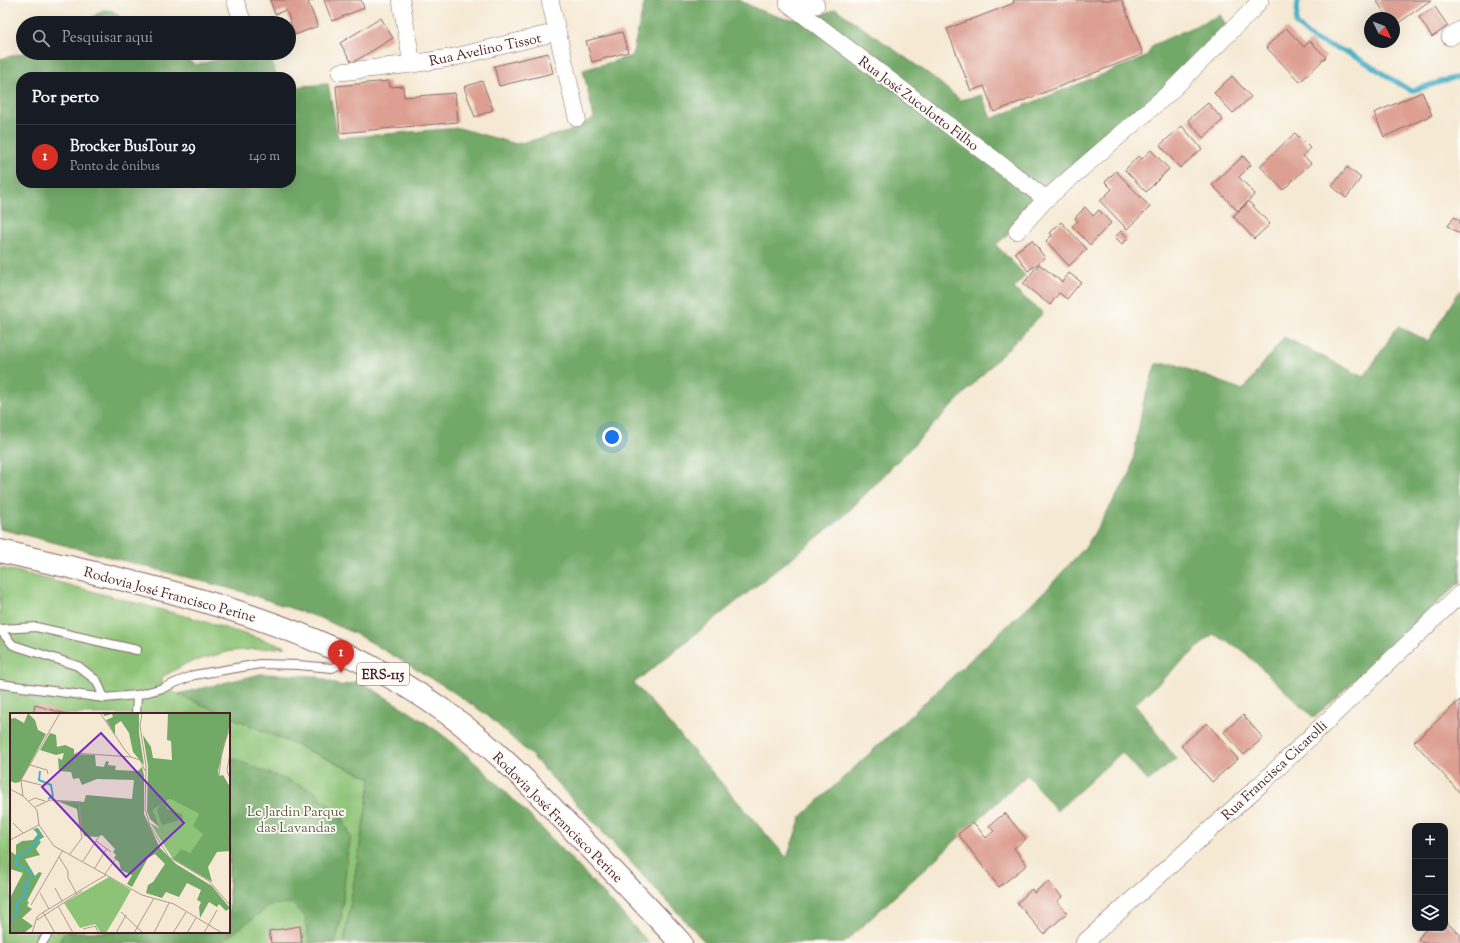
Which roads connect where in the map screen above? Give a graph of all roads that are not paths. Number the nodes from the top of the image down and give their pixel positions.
1 (235, 0) edge
2 (401, 0) edge
3 (550, 0) edge
4 (1260, 0) edge
5 (787, 3) edge
6 (816, 5) dead end
7 (240, 16) edge
8 (557, 32) junction
9 (412, 64) junction
10 (340, 72) dead end
11 (577, 118) dead end
12 (1046, 199) junction
13 (1017, 231) dead end
14 (0, 551) edge
15 (1460, 594) edge
16 (0, 629) edge
17 (137, 650) dead end
18 (355, 658) junction
19 (0, 684) edge
20 (137, 695) junction
21 (104, 698) junction
22 (136, 713) edge
23 (48, 933) edge
24 (42, 943) edge
25 (681, 943) edge
26 (1084, 943) edge

1 - 7 street
2 - 9 street
3 - 8 street
4 - 12 street
5 - 6 street, Rua José Zucolotto Filho
5 - 12 street, Rua José Zucolotto Filho
8 - 9 street, Rua Avelino Tissot
8 - 11 street
9 - 10 street, Rua Avelino Tissot
12 - 13 street
14 - 18 main road, Rodovia José Francisco Perine / ERS-115
15 - 26 street, Rua Francisca Cicarolli
16 - 17 lane
16 - 21 lane
18 - 20 lane
18 - 25 main road, Rodovia José Francisco Perine / ERS-115
19 - 21 lane
20 - 21 lane
20 - 22 lane
23 - 24 lane

